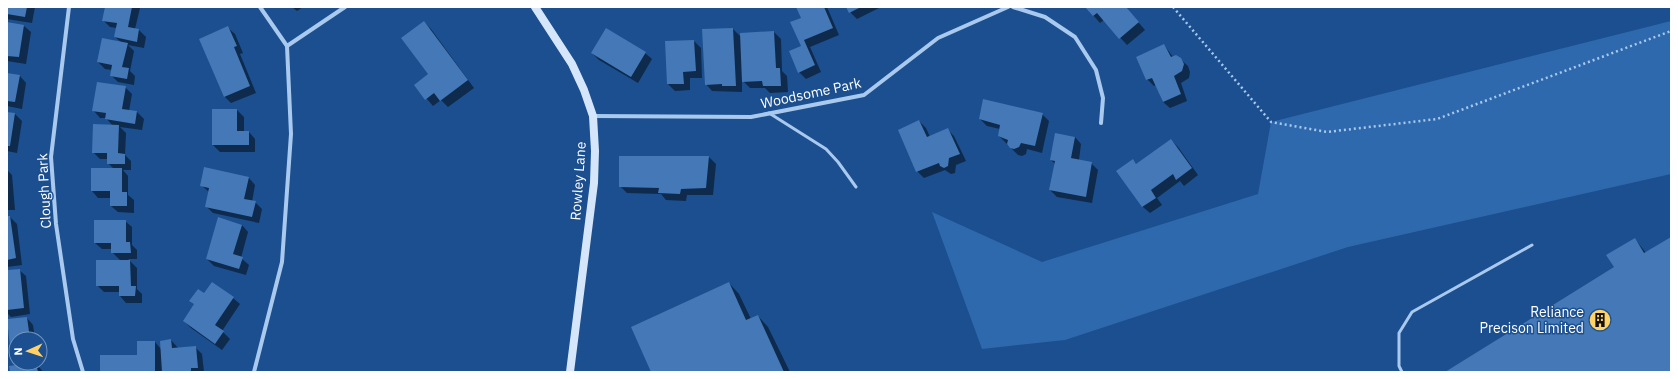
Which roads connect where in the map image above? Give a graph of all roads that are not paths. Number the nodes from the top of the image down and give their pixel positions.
1 (69, 7) edge
2 (260, 7) edge
3 (345, 7) edge
4 (535, 7) edge
5 (1008, 7) edge
6 (1013, 7) edge
7 (287, 46) junction
8 (769, 113) junction
9 (593, 116) junction
10 (1101, 123) dead end
11 (856, 187) dead end
12 (1532, 245) dead end
13 (83, 372) edge
14 (254, 372) edge
15 (570, 372) edge
16 (1402, 372) edge

1 - 13 street, Clough Park
2 - 7 street
3 - 7 street
4 - 9 main road, Rowley Lane
5 - 8 street, Woodsome Park
6 - 10 street
7 - 14 street
8 - 9 street, Woodsome Park
8 - 11 lane
9 - 15 main road, Rowley Lane
12 - 16 lane

